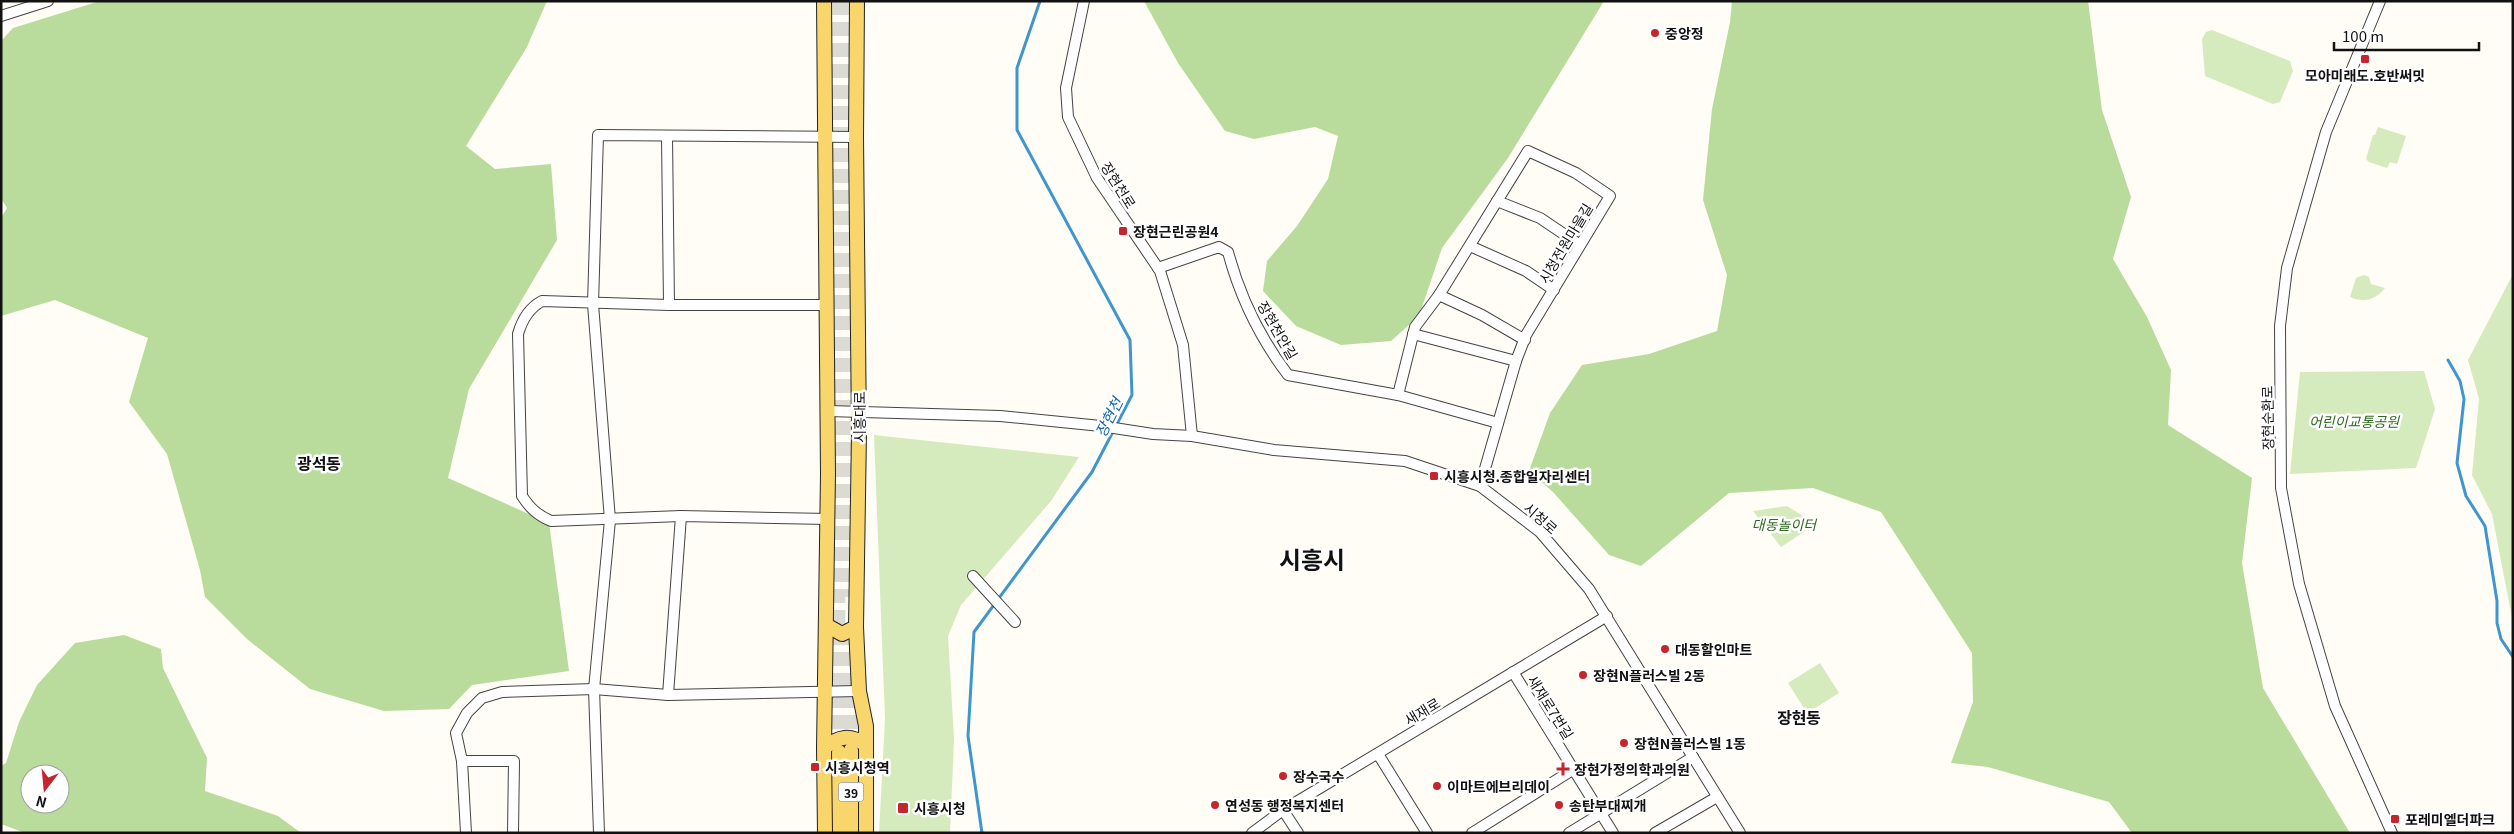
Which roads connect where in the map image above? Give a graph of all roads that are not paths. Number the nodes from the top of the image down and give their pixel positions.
1 (48, 1) edge
2 (824, 1) edge
3 (857, 1) edge
4 (1084, 1) edge
5 (2380, 1) edge
6 (1, 16) edge
7 (826, 135) junction
8 (667, 136) junction
9 (856, 137) junction
10 (1497, 201) junction
11 (1580, 245) junction
12 (1470, 246) junction
13 (1158, 268) junction
14 (1554, 290) junction
15 (1439, 295) junction
16 (593, 304) junction
17 (669, 305) junction
18 (827, 305) junction
19 (1413, 334) junction
20 (1524, 340) junction
21 (1516, 361) junction
22 (1398, 395) junction
23 (828, 410) junction
24 (859, 411) junction
25 (1498, 422) junction
26 (1192, 436) junction
27 (1480, 486) junction
28 (681, 516) junction
29 (828, 519) junction
30 (610, 520) junction
31 (973, 576) dead end
32 (1607, 616) junction
33 (1015, 622) dead end
34 (826, 625) junction
35 (856, 627) junction
36 (1513, 672) junction
37 (594, 689) junction
38 (825, 691) junction
39 (859, 691) junction
40 (668, 695) junction
41 (866, 745) junction
42 (824, 748) junction
43 (1378, 754) junction
44 (1693, 757) junction
45 (462, 761) junction
46 (1574, 769) junction
47 (1717, 797) junction
48 (1283, 810) junction
49 (1602, 813) junction
50 (1662, 831) edge
51 (466, 833) edge
52 (513, 833) edge
53 (599, 833) edge
54 (826, 833) edge
55 (840, 833) edge
56 (851, 833) edge
57 (866, 833) edge
58 (1252, 833) edge
59 (1298, 833) edge
60 (1427, 833) edge
61 (1472, 833) edge
62 (1570, 833) edge
63 (1614, 833) edge
64 (1740, 833) edge
65 (2392, 833) edge

1 - 6 street
2 - 7 main road
3 - 9 main road, 시흥대로
4 - 13 street, 장현천로
5 - 65 street, 장현순환로
7 - 8 street
7 - 9 street
7 - 18 main road
8 - 16 street
8 - 17 street
9 - 24 main road, 시흥대로
10 - 11 street
10 - 11 street, 시청전원마을길
10 - 12 street, 시청전원마을길
11 - 14 street, 시청전원마을길
12 - 14 street
12 - 15 street, 시청전원마을길
13 - 22 street, 장현천안길
13 - 26 street, 장현천로
14 - 20 street, 시청전원마을길
15 - 19 street, 시청전원마을길
15 - 20 street
16 - 17 street
16 - 30 street
16 - 30 street
17 - 18 street
18 - 23 main road
19 - 21 street
19 - 22 street, 시청전원마을길
20 - 21 street, 시청전원마을길
21 - 25 street, 시청전원마을길
22 - 25 street, 장현천안길
23 - 24 street, 시청로
23 - 29 main road
24 - 26 street, 시청로
24 - 35 main road, 시흥대로
25 - 27 street, 시청전원마을길
26 - 27 street, 시청로
27 - 32 street, 시청로
28 - 29 street
28 - 30 street
28 - 40 street
29 - 34 main road
30 - 37 street
31 - 33 street
32 - 36 street, 새재로
32 - 44 street, 시청로
34 - 35 main road
34 - 38 main road
35 - 39 main road, 시흥대로
36 - 43 street, 새재로
36 - 46 street, 새재로7번길
37 - 40 street
37 - 45 street
37 - 53 street
38 - 39 street
38 - 40 street
38 - 42 main road
39 - 41 main road, 시흥대로
41 - 42 main road
41 - 57 main road, 시흥대로
42 - 54 main road
43 - 48 street, 새재로
43 - 60 street
44 - 47 street, 시청로
44 - 49 street
45 - 51 street
45 - 52 street
46 - 49 street, 새재로7번길
46 - 61 street
47 - 50 street
47 - 64 street, 시청로
48 - 58 street, 새재로
48 - 59 street
49 - 62 street
49 - 63 street, 새재로7번길
55 - 56 main road, 39

